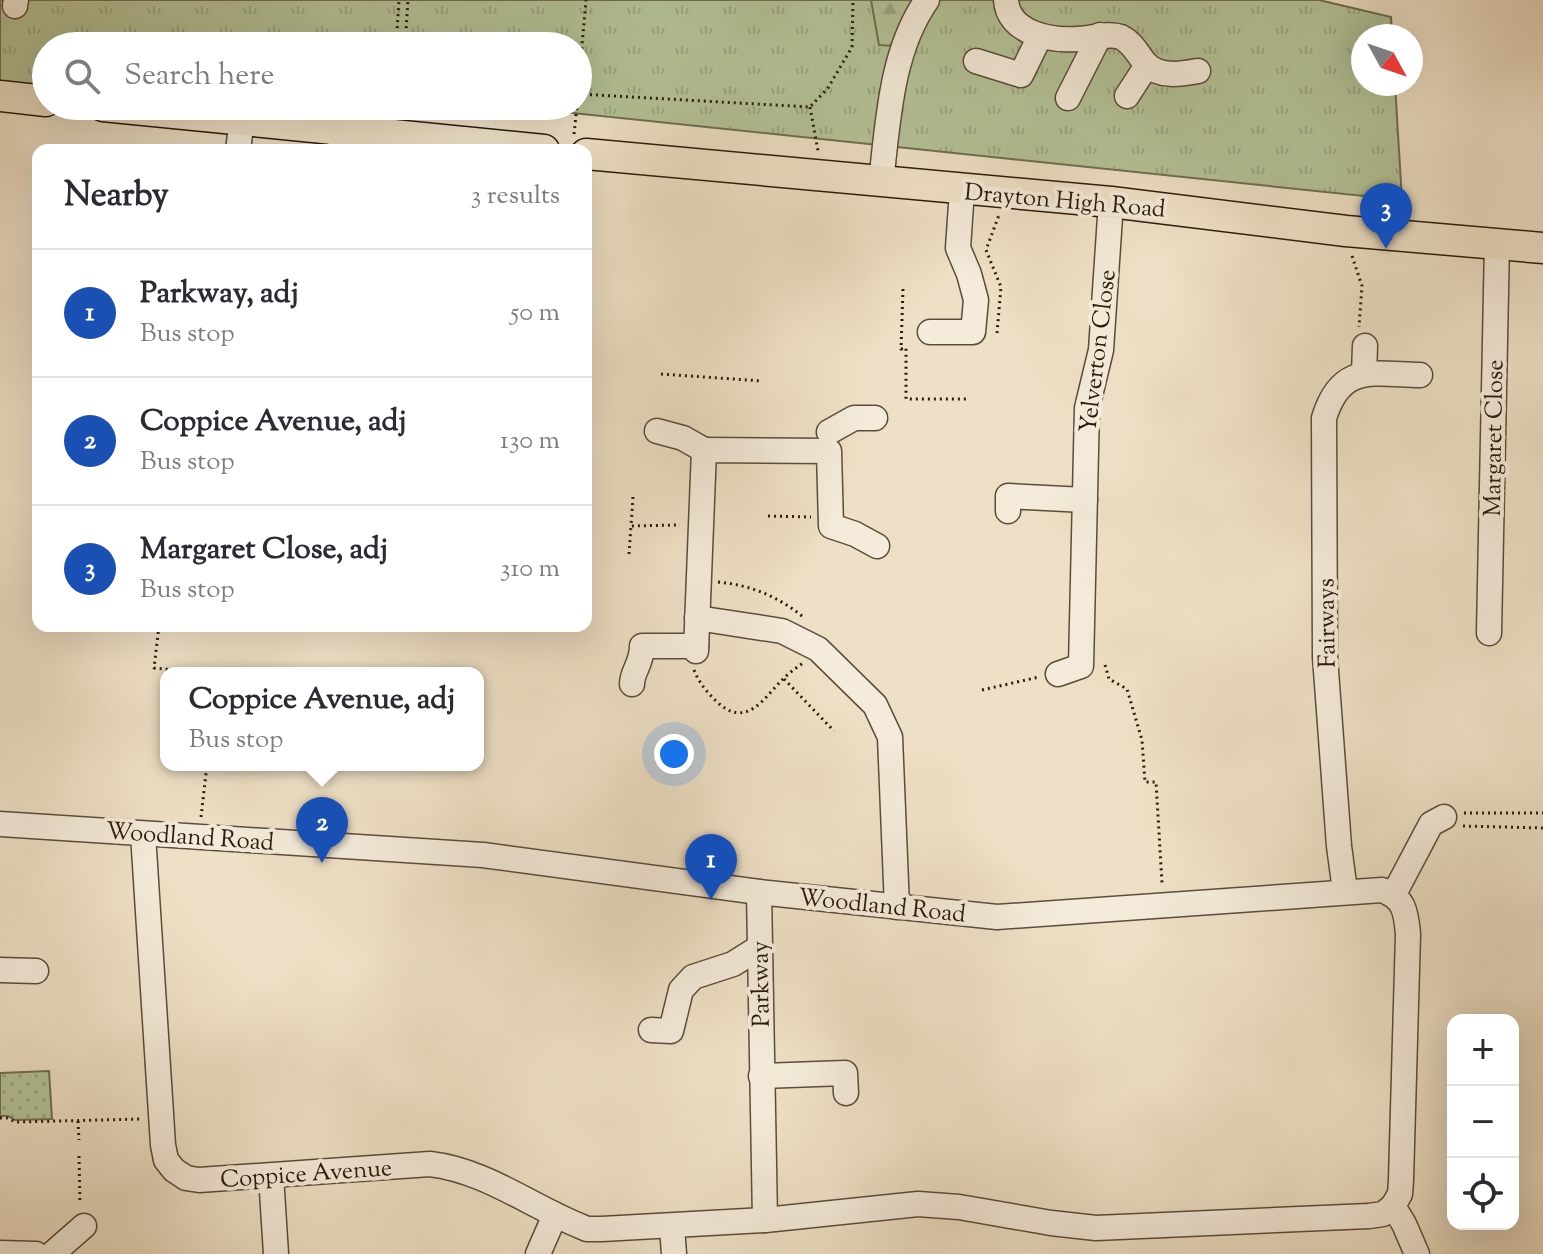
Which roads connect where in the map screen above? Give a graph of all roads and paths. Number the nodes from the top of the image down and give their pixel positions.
1 (399, 0) edge
2 (408, 0) edge
3 (586, 0) edge
4 (853, 0) edge
5 (927, 0) edge
6 (1006, 0) edge
7 (398, 32) edge
8 (406, 32) edge
9 (583, 32) edge
10 (1100, 35) junction
11 (1040, 36) junction
12 (976, 61) dead end
13 (1147, 65) junction
14 (1198, 71) dead end
15 (592, 93) edge
16 (0, 96) edge
17 (1127, 96) dead end
18 (1068, 98) dead end
19 (32, 99) edge
20 (810, 107) junction
21 (242, 120) joint
22 (578, 120) edge
23 (341, 140) edge
24 (401, 143) edge
25 (239, 144) edge
26 (425, 144) edge
27 (580, 144) edge
28 (592, 147) edge
29 (835, 178) junction
30 (881, 182) junction
31 (962, 190) junction
32 (1111, 202) junction
33 (1003, 204) dead end
34 (1346, 231) junction
35 (1497, 243) junction
36 (1543, 248) edge
37 (903, 289) dead end
38 (930, 332) dead end
39 (985, 332) junction
40 (1365, 346) joint
41 (661, 374) dead end
42 (1364, 374) junction
43 (1420, 375) dead end
44 (762, 381) dead end
45 (967, 399) dead end
46 (875, 418) dead end
47 (657, 431) dead end
48 (829, 434) junction
49 (704, 450) junction
50 (1008, 496) dead end
51 (633, 497) dead end
52 (1085, 500) junction
53 (768, 516) dead end
54 (830, 522) junction
55 (700, 524) junction
56 (631, 526) junction
57 (877, 546) dead end
58 (629, 554) dead end
59 (697, 618) junction
60 (158, 632) edge
61 (1489, 633) dead end
62 (160, 669) edge
63 (1081, 669) junction
64 (783, 679) dead end
65 (632, 684) dead end
66 (982, 690) dead end
67 (834, 731) dead end
68 (206, 771) edge
69 (1543, 813) edge
70 (1444, 817) junction
71 (0, 824) edge
72 (1543, 828) edge
73 (143, 834) junction
74 (199, 838) junction
75 (1345, 891) junction
76 (759, 892) junction
77 (1394, 894) junction
78 (897, 907) junction
79 (1164, 907) junction
80 (760, 947) junction
81 (0, 970) edge
82 (36, 971) dead end
83 (651, 1030) dead end
84 (845, 1072) dead end
85 (761, 1076) junction
86 (0, 1118) edge
87 (162, 1118) junction
88 (78, 1121) junction
89 (79, 1140) dead end
90 (79, 1156) dead end
91 (271, 1176) junction
92 (1393, 1206) junction
93 (555, 1215) junction
94 (765, 1220) junction
95 (84, 1226) joint
96 (672, 1227) junction
97 (0, 1253) edge
98 (36, 1254) edge
99 (52, 1254) edge
100 (276, 1254) edge
101 (538, 1254) edge
102 (674, 1254) edge
103 (1417, 1254) edge

1 - 7 path
2 - 8 path
3 - 9 path
4 - 20 path
5 - 30 street
6 - 11 street
10 - 11 street
10 - 13 street
10 - 18 street
11 - 12 street
13 - 14 street
13 - 17 street
15 - 20 path
16 - 19 main road
20 - 29 path
21 - 23 main road
21 - 25 street
22 - 27 path
23 - 24 main road
24 - 26 main road
28 - 29 main road, Drayton High Road
29 - 30 main road, Drayton High Road
30 - 31 main road, Drayton High Road
31 - 32 main road, Drayton High Road
31 - 39 street
32 - 34 main road, Drayton High Road
32 - 52 street, Yelverton Close
33 - 39 path
34 - 35 main road, Drayton High Road
34 - 40 path
35 - 36 main road, Drayton High Road
35 - 61 street, Margaret Close
37 - 45 path
38 - 39 street
40 - 42 street
41 - 44 path
42 - 43 street
42 - 75 street, Fairways
46 - 48 street
47 - 49 street
48 - 49 street
48 - 54 street
49 - 55 street
50 - 52 street
51 - 56 path
52 - 63 street, Yelverton Close
53 - 54 path
54 - 57 street
55 - 56 path
55 - 59 street
56 - 58 path
59 - 65 street
59 - 78 street
60 - 62 path
63 - 66 path
63 - 79 path
64 - 67 path
68 - 74 path
69 - 70 path
70 - 72 path
70 - 77 street
71 - 73 street, Woodland Road
73 - 74 street, Woodland Road
73 - 87 street, Coppice Avenue
74 - 76 street, Woodland Road
75 - 77 street, Woodland Road
75 - 79 street, Woodland Road
76 - 78 street, Woodland Road
76 - 80 street, Parkway
77 - 92 street
78 - 79 street, Woodland Road
80 - 83 street
80 - 85 street, Parkway
81 - 82 street
84 - 85 street
85 - 94 street, Parkway
86 - 88 path
87 - 88 path
87 - 91 street, Coppice Avenue
88 - 89 path
90 - 95 path
91 - 93 street, Coppice Avenue
91 - 100 street
92 - 94 street, Coppice Avenue
92 - 103 street
93 - 96 street, Coppice Avenue
93 - 101 street
94 - 96 street, Coppice Avenue
95 - 99 street
96 - 102 street
97 - 98 street

